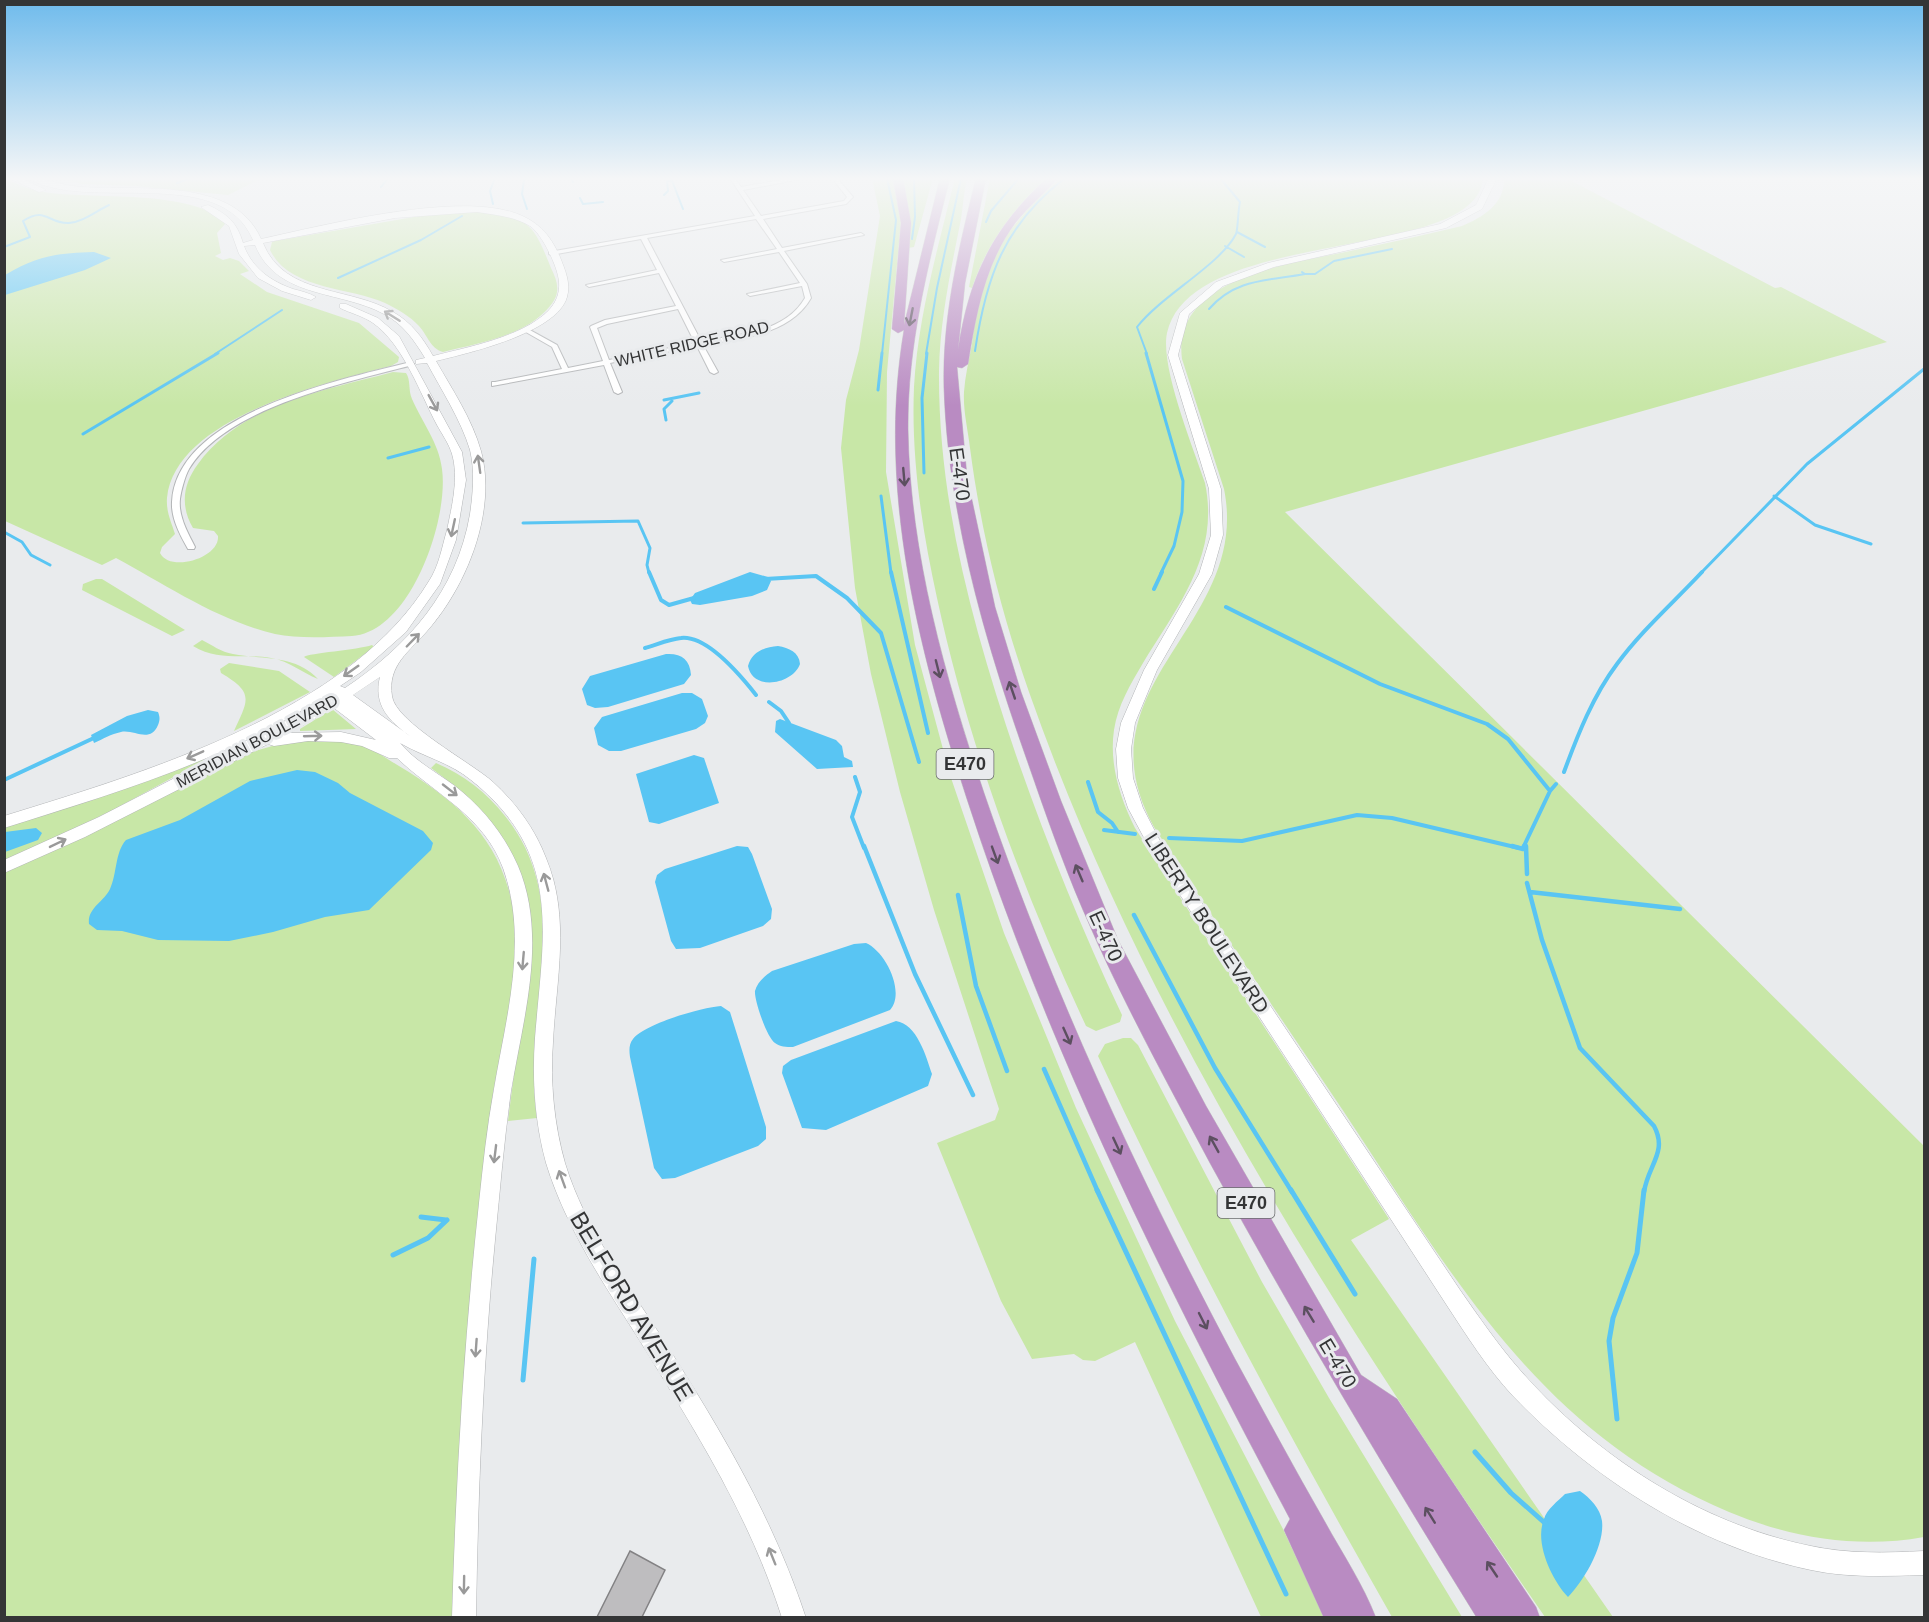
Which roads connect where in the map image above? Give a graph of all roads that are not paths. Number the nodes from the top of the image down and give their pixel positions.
1 (551, 253) edge
2 (246, 254) edge
3 (264, 254) edge
4 (652, 254) edge
5 (756, 254) edge
6 (783, 254) edge
7 (904, 254) edge
8 (927, 254) edge
9 (966, 254) edge
10 (991, 254) edge
11 (1325, 254) edge
12 (723, 260) dead end
13 (662, 271) junction
14 (804, 284) junction
15 (589, 285) dead end
16 (750, 294) dead end
17 (680, 308) junction
18 (526, 330) junction
19 (699, 344) junction
20 (428, 360) junction
21 (606, 363) junction
22 (411, 364) junction
23 (566, 370) junction
24 (714, 372) dead end
25 (495, 384) dead end
26 (618, 392) dead end
27 (952, 397) junction
28 (901, 418) junction
29 (190, 547) dead end
30 (392, 660) junction
31 (327, 687) junction
32 (339, 698) junction
33 (255, 744) junction
34 (443, 755) junction
35 (402, 756) junction
36 (4, 822) edge
37 (4, 867) edge
38 (1350, 1383) junction
39 (1276, 1462) junction
40 (1924, 1563) edge
41 (464, 1617) edge
42 (794, 1617) edge
43 (1340, 1617) edge
44 (1361, 1617) edge
45 (1495, 1617) edge
46 (1525, 1617) edge

1 - 18 main road
2 - 22 main road, MERIDIAN BOULEVARD
20 -> 3 main road, MERIDIAN BOULEVARD
4 - 13 street
5 - 12 street
6 - 14 street
7 - 28 highway
8 -> 28 highway, E470
9 - 27 highway, E-470 / E470
10 - 27 highway
11 - 40 main road, LIBERTY BOULEVARD
13 - 15 street
13 - 17 street
14 - 16 street
14 - 19 street, WHITE RIDGE ROAD
17 - 19 street
17 - 21 street
18 - 20 main road
18 - 23 street
19 - 21 street, WHITE RIDGE ROAD
19 - 24 street
20 - 22 main road
30 -> 20 main road, MERIDIAN BOULEVARD
21 - 23 street, WHITE RIDGE ROAD
21 - 26 street
22 - 29 street
22 -> 31 main road, MERIDIAN BOULEVARD
23 - 25 street, WHITE RIDGE ROAD
38 -> 27 highway, E-470 / E470
28 -> 39 highway, E470
30 - 32 main road, MERIDIAN BOULEVARD
30 - 34 main road
31 - 32 main road, BELFORD AVENUE
31 -> 36 main road, MERIDIAN BOULEVARD
32 - 33 main road, MERIDIAN BOULEVARD
32 - 34 main road, BELFORD AVENUE
32 - 35 main road, BELFORD AVENUE
33 -> 35 main road
37 -> 33 main road, MERIDIAN BOULEVARD
42 -> 34 main road, BELFORD AVENUE
35 -> 41 main road, BELFORD AVENUE
45 -> 38 highway, E-470 / E470
46 -> 38 highway
39 - 43 highway
39 - 44 highway, E470

